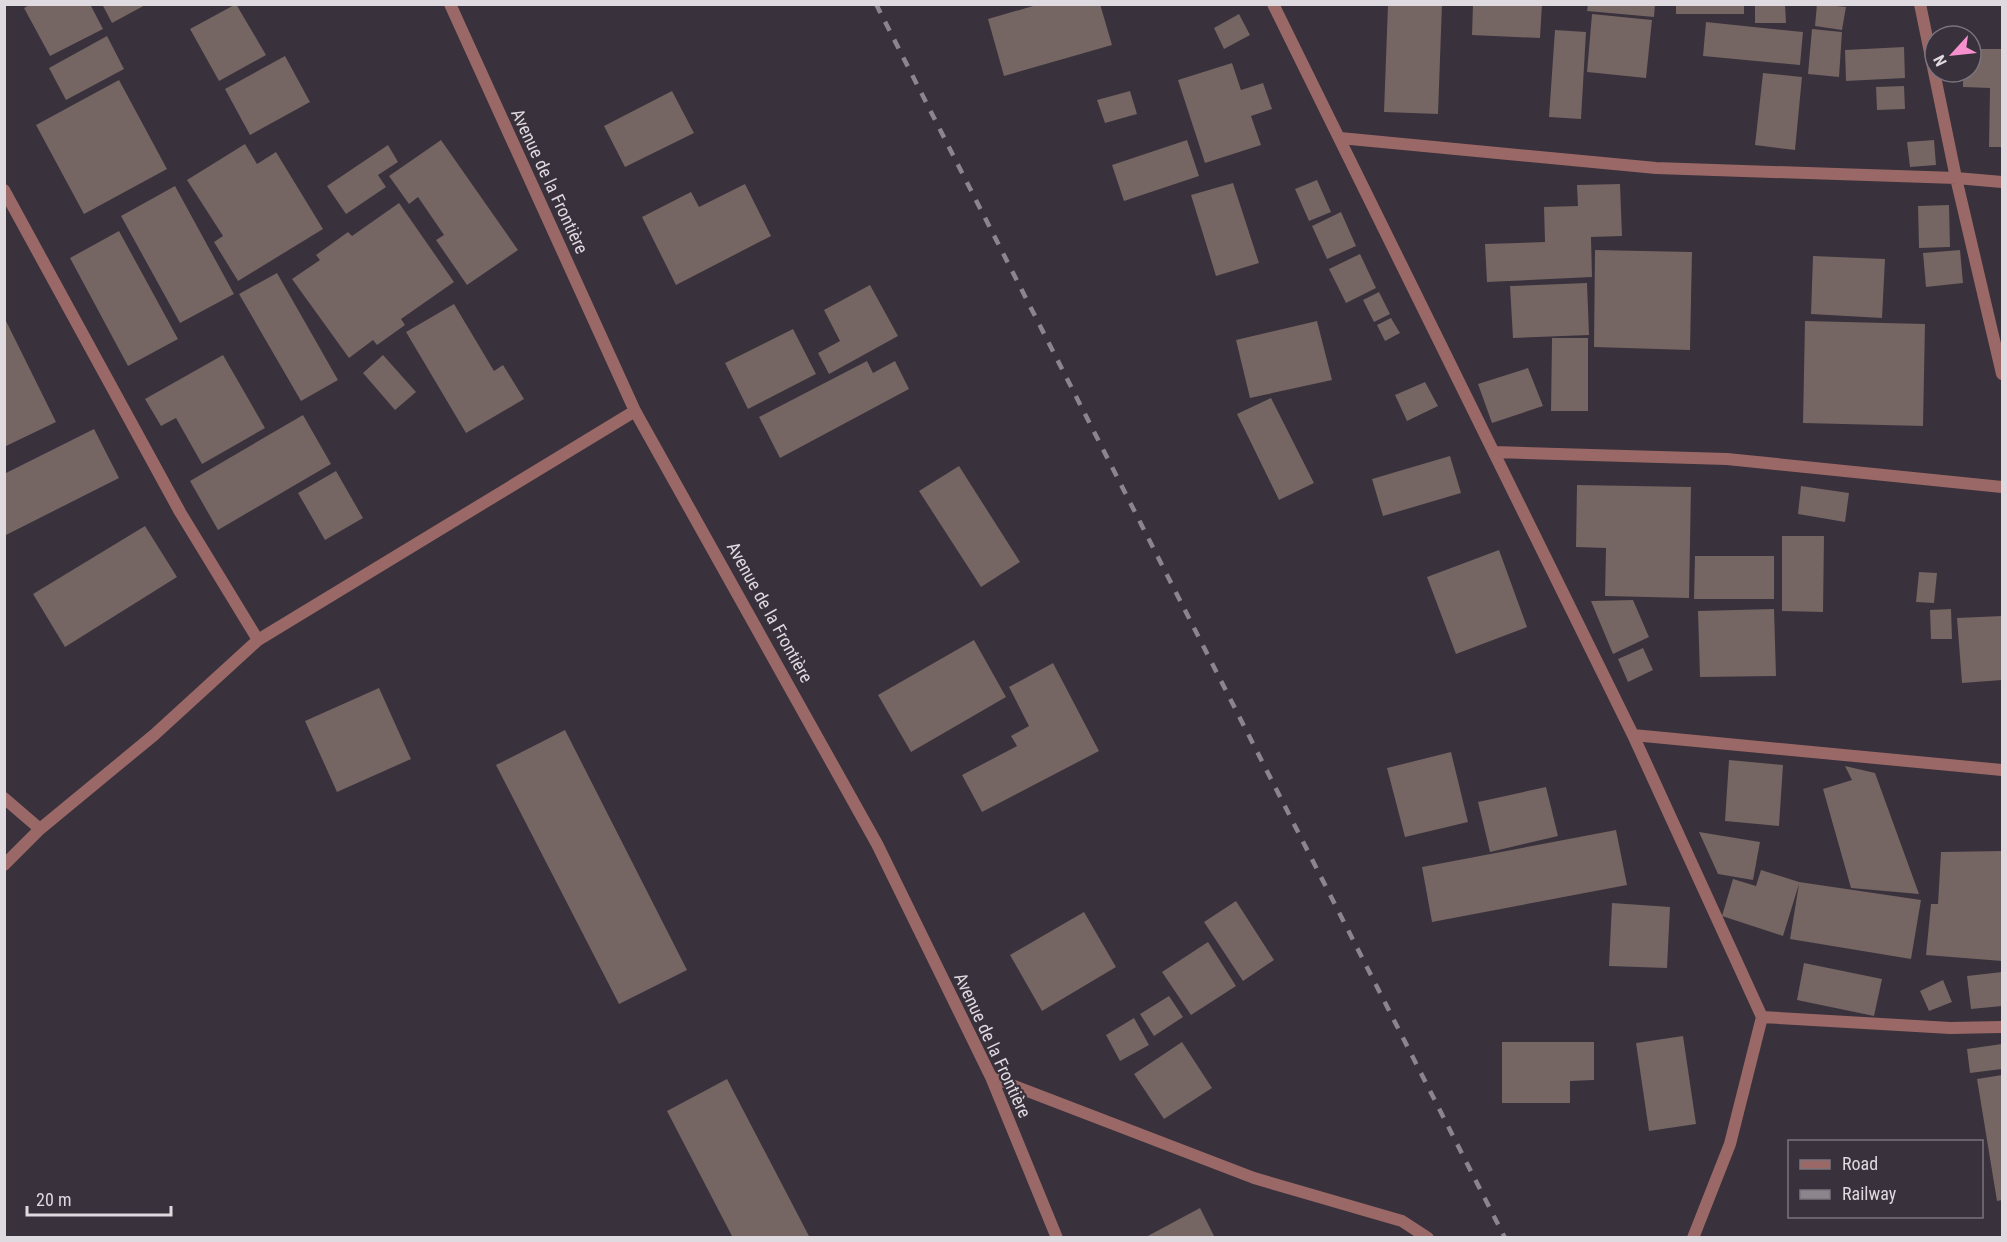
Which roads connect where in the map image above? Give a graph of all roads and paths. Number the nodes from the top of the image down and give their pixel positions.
1 (450, 4) edge
2 (1273, 4) edge
3 (1920, 4) edge
4 (1340, 138) junction
5 (1956, 178) junction
6 (2002, 182) edge
7 (4, 189) edge
8 (8, 205) edge
9 (2002, 374) edge
10 (635, 411) junction
11 (1494, 452) junction
12 (2002, 487) edge
13 (258, 640) junction
14 (1633, 735) junction
15 (2002, 770) edge
16 (4, 798) edge
17 (40, 829) junction
18 (4, 865) edge
19 (1762, 1017) junction
20 (2002, 1028) edge
21 (991, 1077) junction
22 (1057, 1238) edge
23 (1428, 1238) edge
24 (1693, 1238) edge

1 - 10 street, Avenue de la Frontière
2 - 4 street
3 - 5 street
4 - 5 street
4 - 11 street
5 - 6 street
5 - 9 street
7 - 8 street
8 - 13 street
10 - 13 street
10 - 21 street, Avenue de la Frontière
11 - 12 street
11 - 14 street
13 - 17 street
14 - 15 street
14 - 19 street
16 - 17 street
17 - 18 street
19 - 20 street
19 - 24 street
21 - 22 street, Avenue de la Frontière
21 - 23 street

